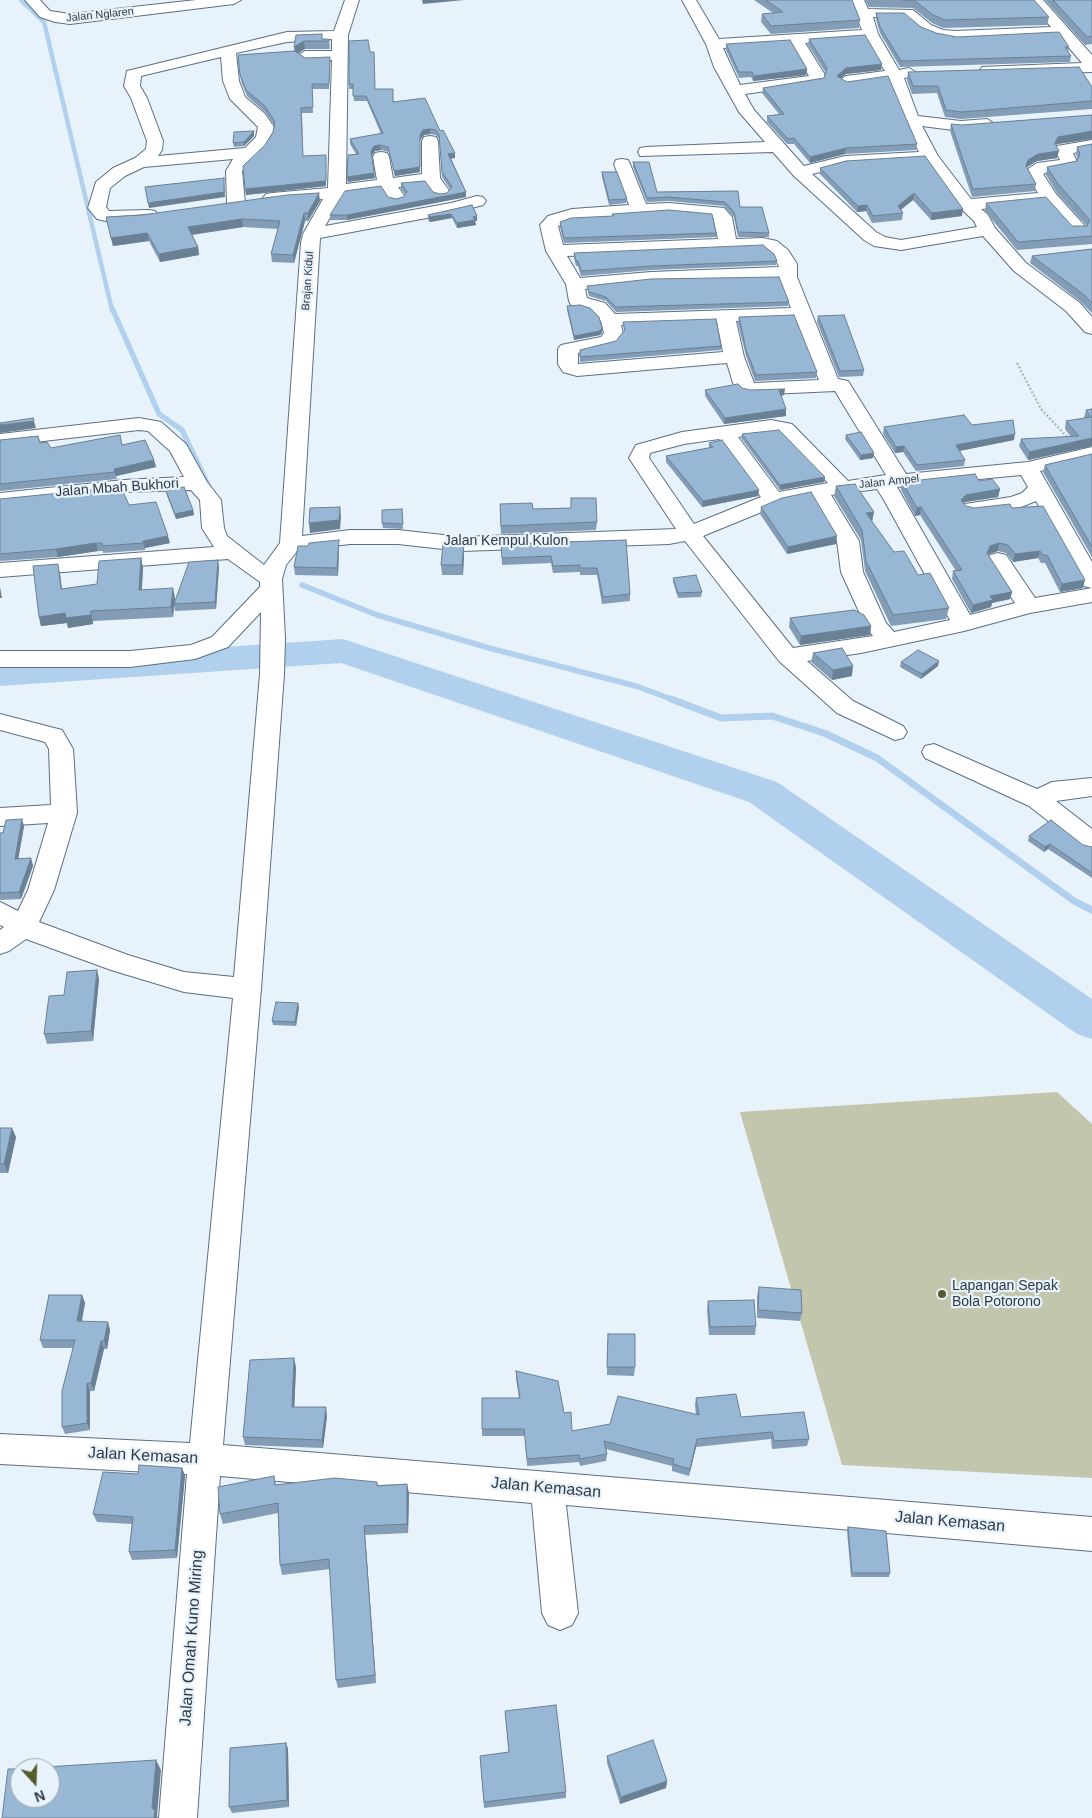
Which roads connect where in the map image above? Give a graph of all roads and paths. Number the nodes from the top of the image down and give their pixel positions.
1 (32, 0) edge
2 (234, 0) edge
3 (352, 0) edge
4 (690, 0) edge
5 (1035, 0) edge
6 (860, 7) edge
7 (1061, 31) junction
8 (870, 34) junction
9 (340, 35) junction
10 (794, 38) junction
11 (714, 44) junction
12 (228, 52) junction
13 (339, 55) junction
14 (305, 56) edge
15 (1092, 66) edge
16 (969, 71) edge
17 (922, 73) edge
18 (894, 74) junction
19 (846, 81) edge
20 (736, 90) junction
21 (912, 120) junction
22 (998, 123) edge
23 (430, 141) dead end
24 (1092, 145) edge
25 (776, 147) junction
26 (646, 152) dead end
27 (249, 153) junction
28 (930, 156) junction
29 (381, 157) dead end
30 (141, 162) junction
31 (622, 164) dead end
32 (800, 172) junction
33 (431, 178) junction
34 (386, 183) junction
35 (337, 192) junction
36 (1049, 197) junction
37 (477, 202) dead end
38 (236, 203) junction
39 (966, 205) junction
40 (217, 206) edge
41 (453, 208) junction
42 (639, 209) junction
43 (168, 213) edge
44 (411, 216) junction
45 (987, 230) junction
46 (1085, 232) edge
47 (312, 234) junction
48 (728, 244) junction
49 (555, 251) junction
50 (1038, 255) edge
51 (1011, 258) junction
52 (788, 277) junction
53 (575, 284) junction
54 (801, 313) junction
55 (725, 316) junction
56 (610, 320) junction
57 (1092, 328) edge
58 (734, 357) junction
59 (1017, 363) dead end
60 (830, 384) junction
61 (724, 432) junction
62 (0, 440) edge
63 (1087, 454) edge
64 (1028, 468) junction
65 (892, 481) junction
66 (197, 483) junction
67 (843, 487) junction
68 (1040, 487) junction
69 (817, 491) junction
70 (0, 499) edge
71 (774, 499) junction
72 (972, 508) edge
73 (691, 533) junction
74 (291, 544) junction
75 (234, 552) junction
76 (998, 560) dead end
77 (0, 570) edge
78 (272, 577) junction
79 (1092, 581) edge
80 (1092, 595) edge
81 (1029, 606) junction
82 (964, 624) junction
83 (888, 640) junction
84 (787, 656) junction
85 (0, 660) edge
86 (0, 722) edge
87 (895, 732) dead end
88 (934, 752) dead end
89 (1092, 788) edge
90 (1038, 800) junction
91 (64, 813) junction
92 (0, 817) edge
93 (1092, 842) edge
94 (0, 912) edge
95 (23, 927) junction
96 (0, 944) edge
97 (247, 989) junction
98 (0, 1449) edge
99 (206, 1459) junction
100 (547, 1488) junction
101 (1092, 1534) edge
102 (560, 1613) dead end
103 (178, 1818) edge

1 - 2 street, Jalan Nglaren
3 - 9 street, Brajan Kidul
4 - 11 street
5 - 7 street
6 - 7 street
6 - 8 street
7 - 15 street
8 - 10 street
8 - 18 street
9 - 12 street
9 - 13 street, Brajan Kidul
10 - 11 street
10 - 20 street
11 - 20 street
12 - 27 street
12 - 30 street
13 - 14 street
13 - 35 street, Brajan Kidul
15 - 16 street
17 - 18 street
18 - 19 street
18 - 21 street
20 - 25 street
21 - 22 street
21 - 28 street
23 - 33 street
24 - 36 street
25 - 26 street
25 - 32 street
27 - 30 street
27 - 38 street
28 - 32 street
28 - 39 street
29 - 34 street
30 - 43 street
31 - 42 street
32 - 45 street
33 - 34 street
33 - 41 street
34 - 35 street
34 - 44 street
35 - 38 street
35 - 47 street, Brajan Kidul
36 - 39 street
36 - 46 street
37 - 41 street
38 - 40 street
39 - 45 street
41 - 44 street
42 - 48 street
42 - 49 street
44 - 47 street
45 - 51 street
47 - 74 street, Brajan Kidul
48 - 49 street
48 - 52 street
49 - 53 street
50 - 51 street
51 - 57 street
52 - 53 street
52 - 54 street
53 - 56 street
54 - 55 street
54 - 60 street
55 - 56 street
55 - 58 street
56 - 58 street
58 - 60 street
59 - 63 path
60 - 65 street
61 - 67 street
61 - 71 street
61 - 73 street
62 - 66 street
63 - 64 street, Jalan Ampel
64 - 65 street, Jalan Ampel
64 - 68 street
65 - 67 street, Jalan Ampel
65 - 82 street
66 - 70 street, Jalan Mbah Bukhori
66 - 75 street, Jalan Mbah Bukhori
67 - 69 street, Jalan Ampel
68 - 72 street
68 - 79 street
69 - 71 street, Jalan Ampel
69 - 83 street
71 - 73 street, Jalan Ampel
73 - 74 street, Jalan Kempul Kulon
73 - 84 street
74 - 78 street
75 - 77 street
75 - 78 street, Jalan Mbah Bukhori
76 - 81 street
78 - 85 street
78 - 97 street, Jalan Omah Kuno Miring
80 - 81 street
81 - 82 street
82 - 83 street
83 - 84 street
84 - 87 street
86 - 91 street
88 - 90 street
89 - 90 street
90 - 93 street
91 - 92 street
91 - 95 street
94 - 95 street
95 - 96 street
95 - 97 street
97 - 99 street, Jalan Omah Kuno Miring
98 - 99 street, Jalan Kemasan
99 - 100 street, Jalan Kemasan
99 - 103 street, Jalan Omah Kuno Miring
100 - 101 street, Jalan Kemasan
100 - 102 street

